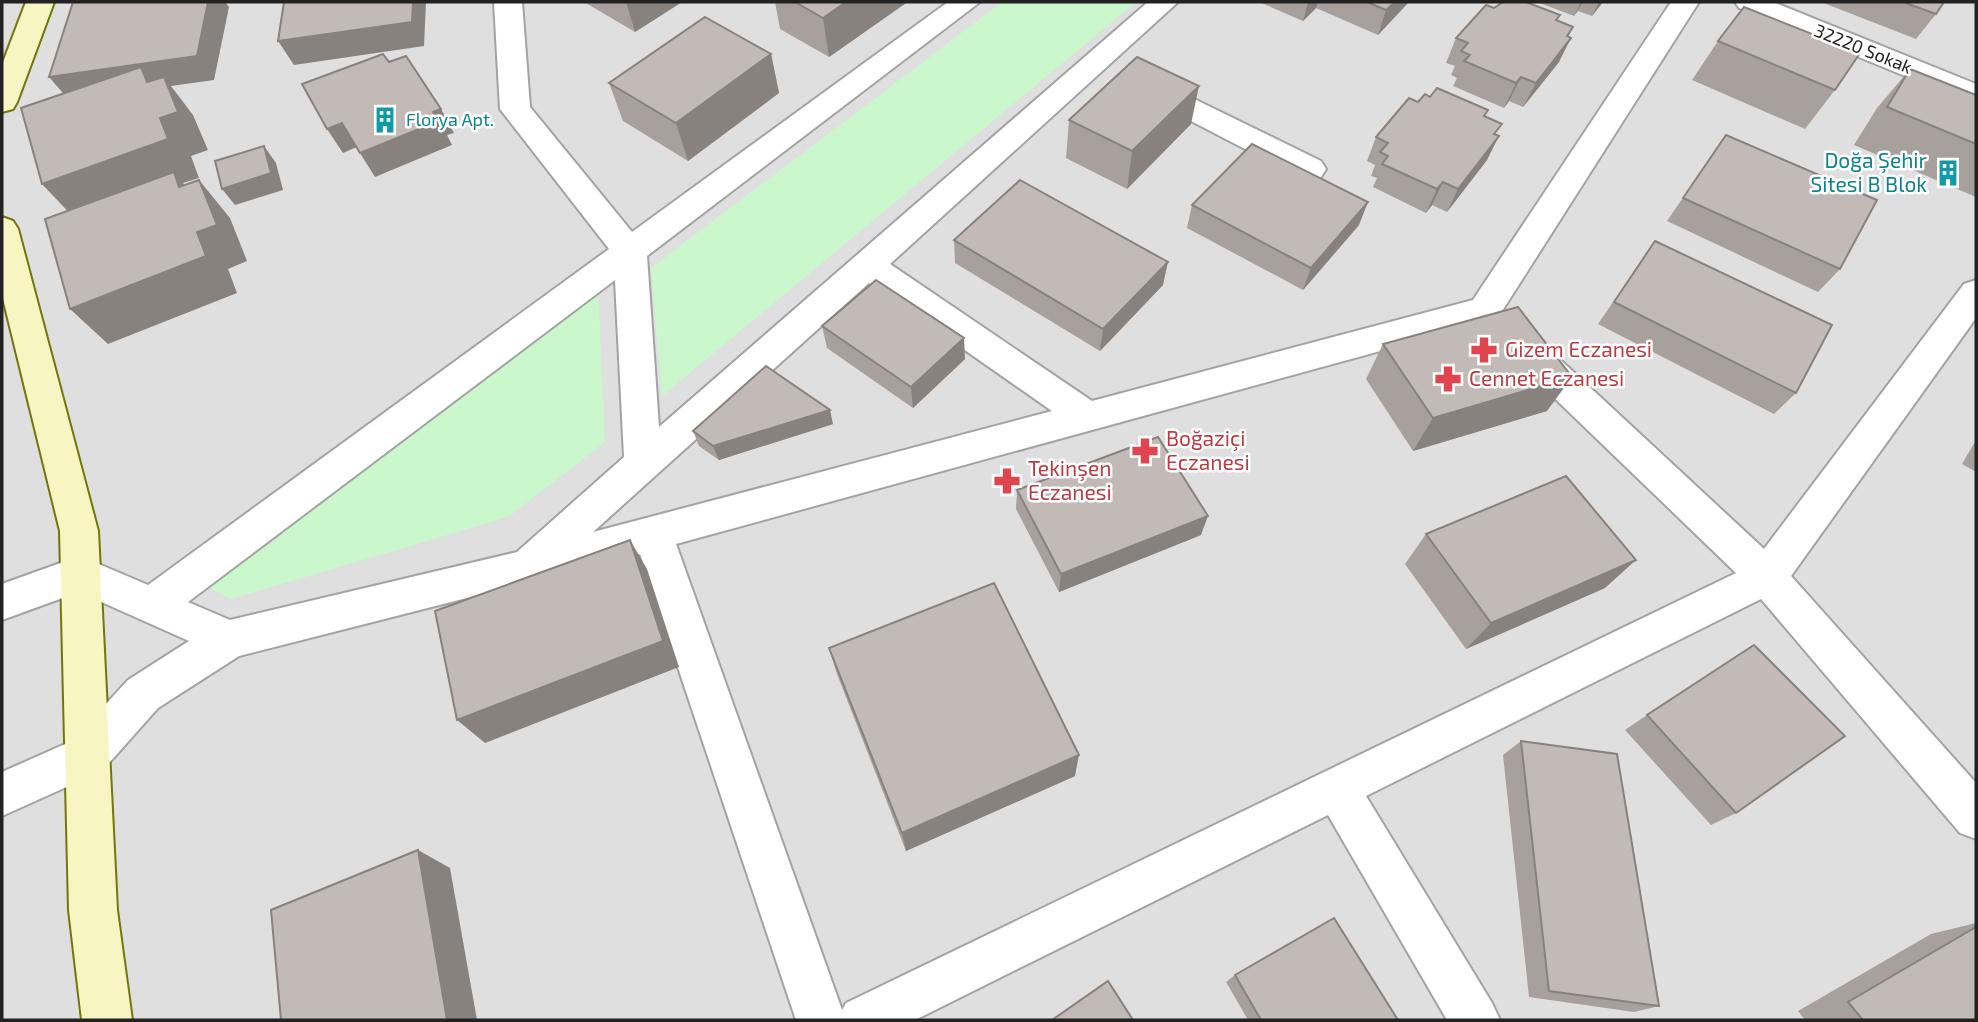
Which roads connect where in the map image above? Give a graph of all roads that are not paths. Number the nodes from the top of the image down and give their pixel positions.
1 (40, 2) edge
2 (508, 2) edge
3 (966, 2) edge
4 (1164, 2) edge
5 (1685, 2) edge
6 (1749, 2) edge
7 (1097, 61) junction
8 (1976, 96) edge
9 (2, 102) edge
10 (1310, 169) dead end
11 (2, 229) edge
12 (630, 253) junction
13 (867, 265) junction
14 (1976, 293) edge
15 (1485, 310) junction
16 (1088, 417) junction
17 (643, 463) junction
18 (653, 534) junction
19 (524, 568) junction
20 (79, 574) junction
21 (1767, 577) junction
22 (2, 602) edge
23 (152, 605) junction
24 (229, 639) junction
25 (87, 756) junction
26 (1336, 787) junction
27 (2, 794) edge
28 (1976, 817) edge
29 (107, 1020) edge
30 (821, 1020) edge
31 (863, 1020) edge
32 (1475, 1020) edge

1 - 9 main road
2 - 12 street
3 - 12 street
4 - 7 street
5 - 15 street
6 - 8 street, 32220 Sokak
7 - 10 street
7 - 13 street
11 - 20 main road
12 - 17 street
12 - 23 street
13 - 16 street
13 - 17 street
14 - 21 street
15 - 16 street
15 - 21 street
16 - 18 street
17 - 19 street
18 - 19 street
18 - 30 street
19 - 24 street
20 - 22 street
20 - 23 street
20 - 25 main road
21 - 26 street
21 - 28 street
23 - 24 street
24 - 25 street
25 - 27 street
25 - 29 main road
26 - 31 street
26 - 32 street

